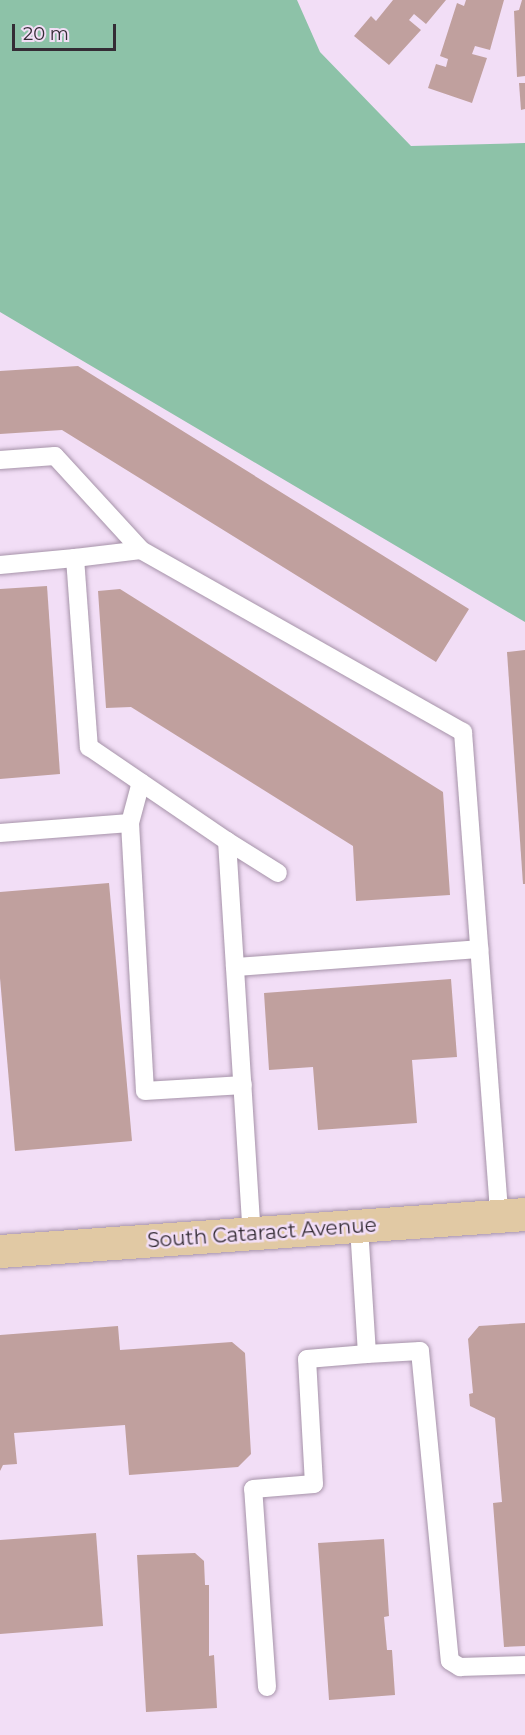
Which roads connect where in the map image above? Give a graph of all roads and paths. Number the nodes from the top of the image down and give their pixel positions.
1 (0, 460) edge
2 (141, 550) junction
3 (75, 558) junction
4 (0, 565) edge
5 (141, 782) junction
6 (130, 823) junction
7 (0, 832) edge
8 (227, 841) junction
9 (278, 873) dead end
10 (479, 949) junction
11 (236, 967) junction
12 (243, 1085) junction
13 (512, 1215) edge
14 (359, 1226) junction
15 (252, 1234) junction
16 (0, 1251) edge
17 (367, 1354) junction
18 (525, 1665) edge
19 (267, 1687) dead end

1 - 2 lane
2 - 3 lane
2 - 10 lane
3 - 4 lane
3 - 5 lane
5 - 6 lane
5 - 8 lane
6 - 7 lane
6 - 12 lane
8 - 9 lane
8 - 11 lane
10 - 11 lane
10 - 13 lane
11 - 12 lane
12 - 15 lane
13 - 14 main road, South Cataract Avenue
14 - 15 main road, South Cataract Avenue
14 - 17 lane
15 - 16 main road, South Cataract Avenue
17 - 18 lane
17 - 19 lane

